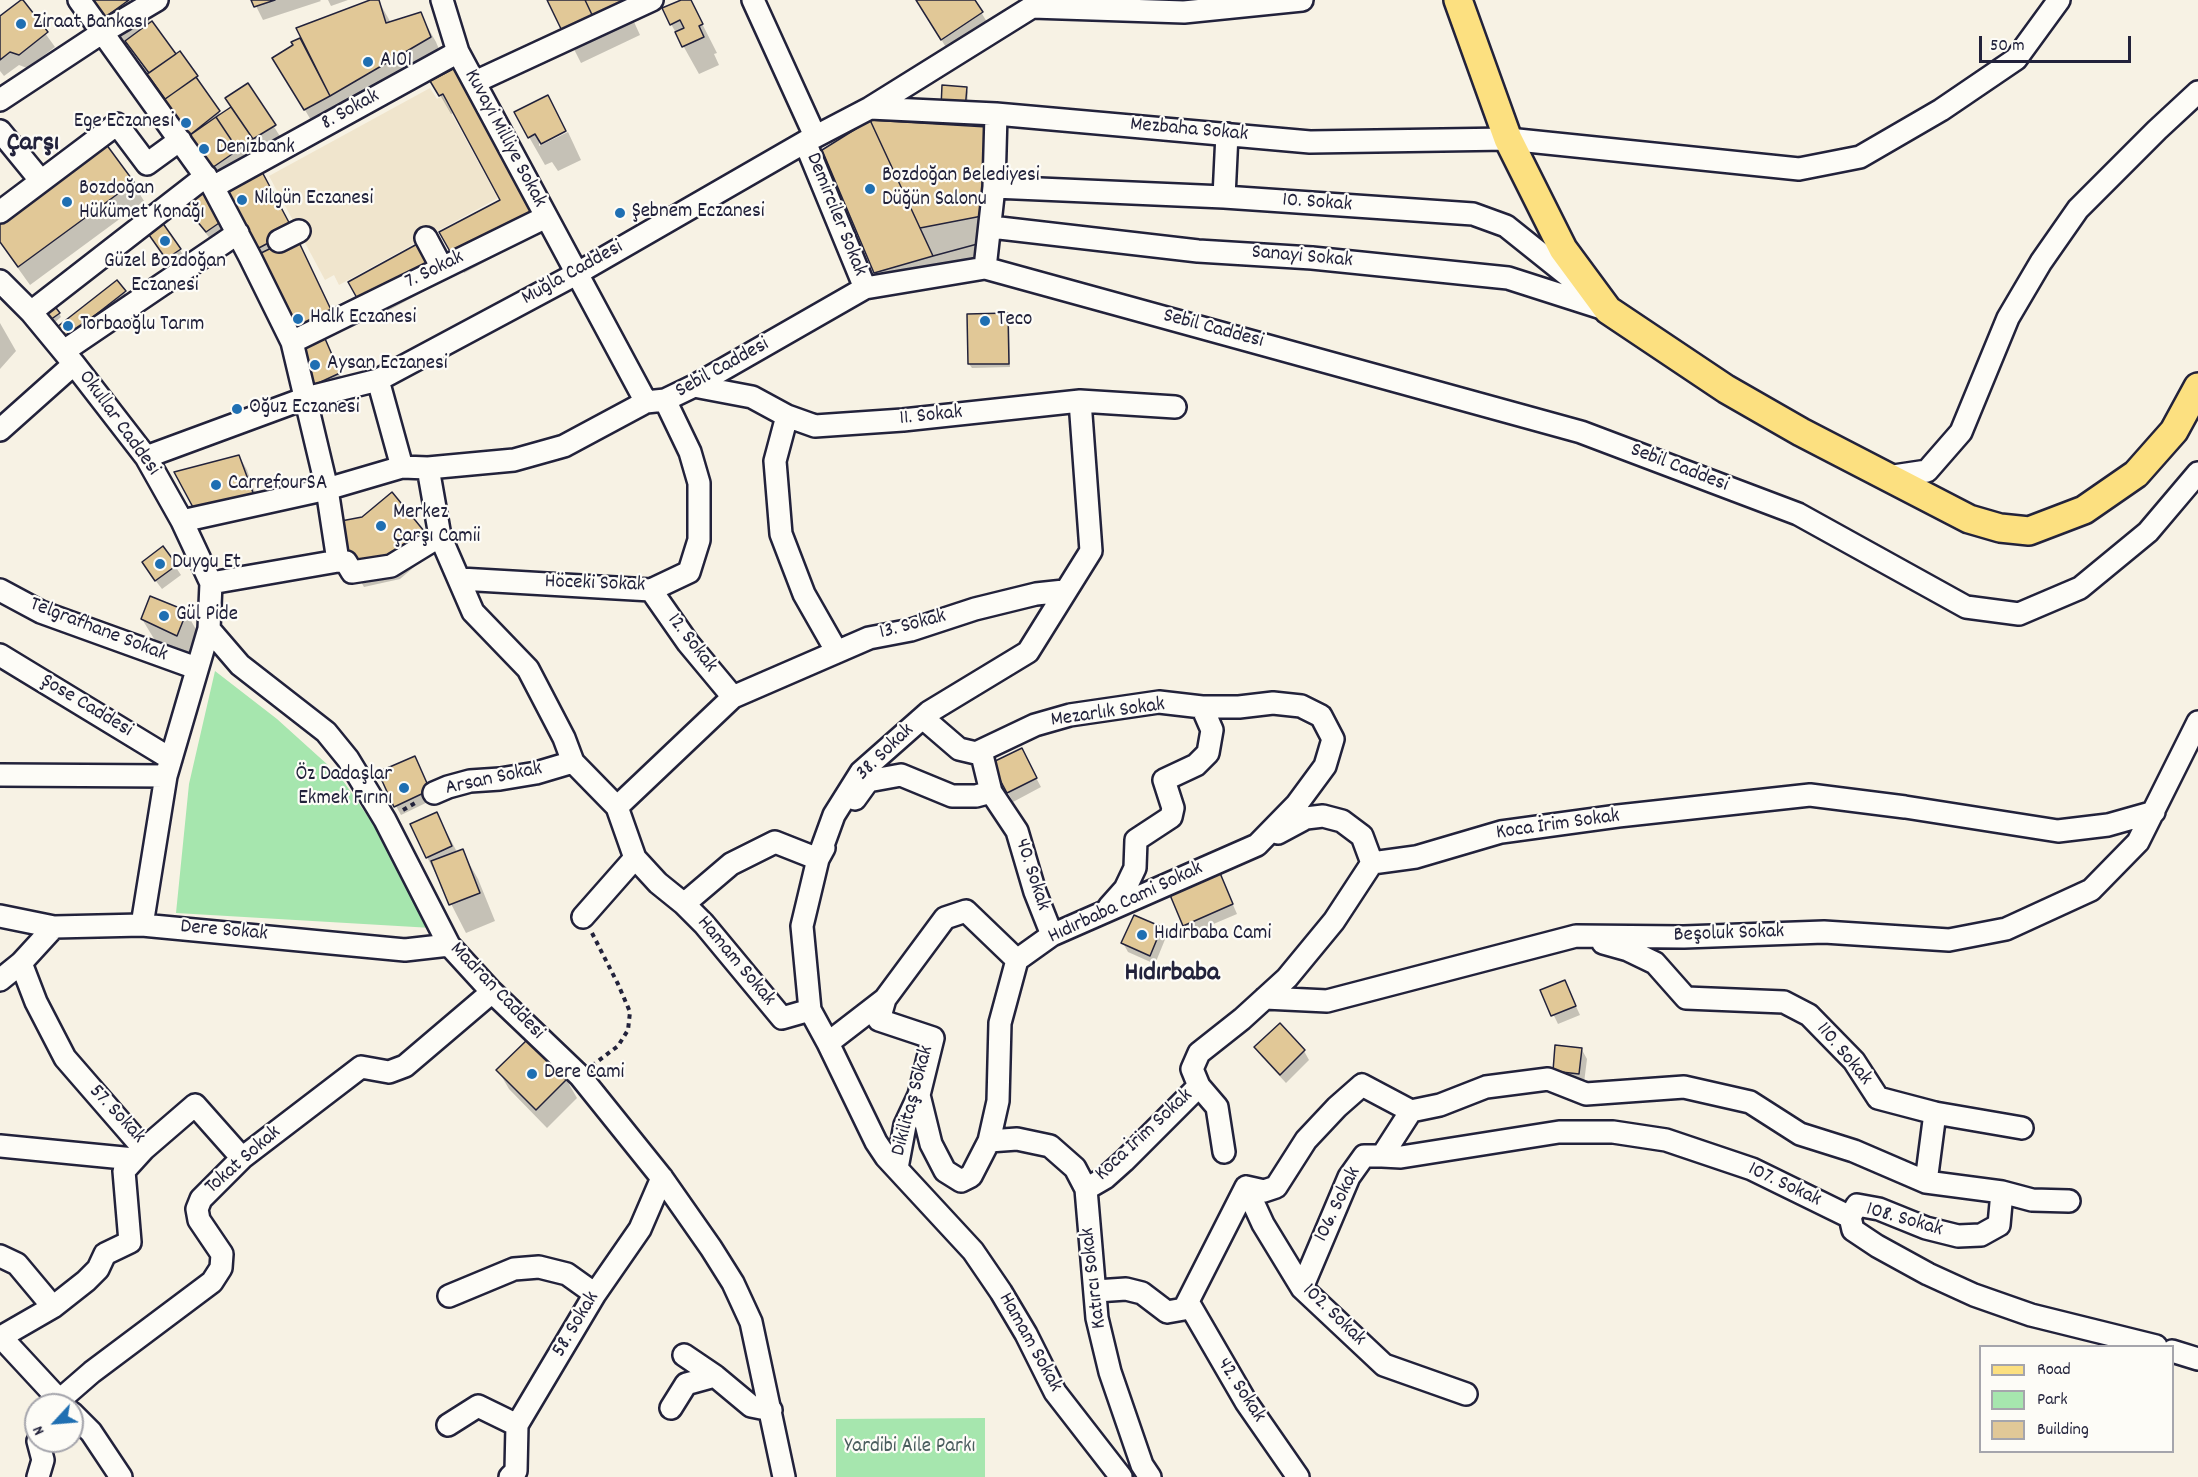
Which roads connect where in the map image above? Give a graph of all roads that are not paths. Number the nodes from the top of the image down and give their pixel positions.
1 (79, 0) edge
2 (157, 0) edge
3 (442, 0) edge
4 (652, 0) edge
5 (753, 0) edge
6 (1302, 0) edge
7 (1458, 0) edge
8 (2059, 0) edge
9 (1034, 4) edge
10 (1185, 6) edge
11 (103, 32) junction
12 (458, 52) junction
13 (475, 82) junction
14 (2198, 92) edge
15 (0, 100) edge
16 (870, 108) junction
17 (996, 114) junction
18 (0, 131) edge
19 (1227, 134) junction
20 (809, 139) junction
21 (1508, 139) junction
22 (180, 140) junction
23 (41, 181) junction
24 (210, 182) junction
25 (994, 187) junction
26 (1224, 197) junction
27 (0, 212) edge
28 (546, 217) junction
29 (991, 227) junction
30 (299, 231) dead end
31 (238, 233) junction
32 (426, 238) dead end
33 (279, 241) dead end
34 (442, 268) junction
35 (985, 268) junction
36 (576, 274) junction
37 (0, 281) edge
38 (865, 288) junction
39 (1608, 310) junction
40 (31, 312) junction
41 (292, 342) junction
42 (69, 357) junction
43 (378, 380) junction
44 (694, 386) junction
45 (2198, 387) edge
46 (306, 398) junction
47 (1080, 400) junction
48 (656, 401) junction
49 (1174, 407) dead end
50 (787, 416) junction
51 (0, 430) edge
52 (146, 457) junction
53 (402, 467) junction
54 (428, 468) junction
55 (2198, 472) edge
56 (1887, 477) junction
57 (327, 489) junction
58 (182, 521) junction
59 (440, 536) junction
60 (338, 561) junction
61 (460, 579) junction
62 (211, 583) junction
63 (0, 590) edge
64 (651, 590) junction
65 (1064, 591) junction
66 (209, 629) junction
67 (837, 652) junction
68 (0, 655) edge
69 (196, 668) junction
70 (733, 697) junction
71 (1202, 707) junction
72 (1239, 707) joint
73 (923, 718) junction
74 (2198, 722) edge
75 (981, 751) junction
76 (573, 762) junction
77 (169, 767) junction
78 (0, 774) edge
79 (991, 792) junction
80 (434, 794) road end
81 (617, 807) junction
82 (2154, 812) junction
83 (1257, 845) junction
84 (635, 858) junction
85 (818, 859) junction
86 (1372, 863) junction
87 (684, 904) junction
88 (1107, 909) junction
89 (0, 916) edge
90 (583, 917) road end
91 (142, 925) junction
92 (54, 927) junction
93 (1052, 935) junction
94 (1576, 936) junction
95 (449, 945) junction
96 (1017, 960) junction
97 (21, 963) junction
98 (0, 980) edge
99 (492, 993) junction
100 (1265, 998) junction
101 (885, 999) junction
102 (810, 1010) junction
103 (828, 1043) junction
104 (1198, 1086) junction
105 (919, 1095) junction
106 (1411, 1111) junction
107 (1935, 1113) junction
108 (2022, 1128) dead end
109 (990, 1141) junction
110 (0, 1146) edge
111 (1224, 1152) dead end
112 (139, 1154) junction
113 (1382, 1156) junction
114 (242, 1158) junction
115 (897, 1168) junction
116 (663, 1178) junction
117 (1926, 1182) junction
118 (1246, 1187) junction
119 (1086, 1189) junction
120 (2002, 1192) junction
121 (2070, 1201) dead end
122 (1850, 1217) junction
123 (0, 1256) edge
124 (1302, 1288) junction
125 (1095, 1291) junction
126 (595, 1294) junction
127 (449, 1296) dead end
128 (1188, 1302) junction
129 (53, 1307) junction
130 (1, 1337) edge
131 (2148, 1345) edge
132 (2174, 1352) edge
133 (684, 1355) dead end
134 (2198, 1359) edge
135 (715, 1376) junction
136 (51, 1393) edge
137 (78, 1393) edge
138 (1466, 1394) dead end
139 (672, 1408) dead end
140 (771, 1410) junction
141 (448, 1425) dead end
142 (517, 1425) junction
143 (84, 1426) edge
144 (41, 1453) edge
145 (39, 1477) edge
146 (121, 1477) edge
147 (510, 1477) edge
148 (784, 1477) edge
149 (1121, 1477) edge
150 (1150, 1477) edge
151 (1298, 1477) edge

1 - 11 street
2 - 11 street
3 - 12 street, Kuvayi Milliye Sokak
4 - 13 street
5 - 20 street, Demirciler Sokak
6 - 10 street
7 - 21 main road
8 - 21 street, Mezbaha Sokak
9 - 10 street
9 - 16 street, Muğla Caddesi
11 - 15 street
11 - 22 street
12 - 13 street, Kuvayi Milliye Sokak
12 - 24 street, 8. Sokak
13 - 28 street, Kuvayi Milliye Sokak
14 - 56 street
16 - 17 street, Mezbaha Sokak
16 - 20 street, Muğla Caddesi
17 - 19 street, Mezbaha Sokak
17 - 25 street
18 - 23 street
19 - 21 street, Mezbaha Sokak
19 - 26 street
20 - 36 street, Muğla Caddesi
20 - 38 street, Demirciler Sokak
21 - 39 main road
22 - 23 street
22 - 24 street
23 - 27 street
24 - 31 street
24 - 40 street, 8. Sokak
25 - 26 street, 10. Sokak
25 - 29 street
26 - 39 street, 10. Sokak
28 - 34 street, 7. Sokak
28 - 36 street, Kuvayi Milliye Sokak
29 - 35 street
29 - 39 street, Sanayi Sokak
30 - 33 street
31 - 41 street
31 - 42 street
32 - 34 street
34 - 41 street, 7. Sokak
35 - 38 street, Sebil Caddesi
35 - 55 street, Sebil Caddesi
36 - 43 street, Muğla Caddesi
36 - 48 street, Kuvayi Milliye Sokak
37 - 40 street, Okullar Caddesi
38 - 44 street, Sebil Caddesi
39 - 56 main road
40 - 42 street, Okullar Caddesi
41 - 46 street
42 - 51 street
42 - 52 street, Okullar Caddesi
43 - 46 street, Muğla Caddesi
43 - 53 street
44 - 48 street, Sebil Caddesi
44 - 50 street, 11. Sokak
45 - 56 main road
46 - 52 street, Muğla Caddesi
46 - 57 street
47 - 49 street, 11. Sokak
47 - 50 street, 11. Sokak
47 - 65 street
48 - 54 street, Sebil Caddesi
48 - 64 street, Höceki Sokak
50 - 67 street
52 - 58 street, Okullar Caddesi
53 - 54 street, Sebil Caddesi
53 - 57 street, Sebil Caddesi
54 - 59 street, Hamam Sokak
57 - 58 street, Sebil Caddesi
57 - 60 street
58 - 62 street, Okullar Caddesi
59 - 60 street
59 - 61 street, Hamam Sokak
60 - 62 street
61 - 64 street, Höceki Sokak
61 - 76 street, Hamam Sokak
62 - 66 street
63 - 69 street, Telgrafhane Sokak
64 - 70 street, 12. Sokak
65 - 67 street, 13. Sokak
65 - 73 street, 38. Sokak
66 - 69 street
66 - 95 street, Madran Caddesi
67 - 70 street, 13. Sokak
68 - 77 street, Şose Caddesi
69 - 77 street
70 - 81 street, 13. Sokak
71 - 72 street, Mezarlık Sokak
71 - 75 street, Mezarlık Sokak
71 - 88 street
72 - 83 street, Hıdırbaba Cami Sokak
73 - 75 street
73 - 85 street, 38. Sokak
74 - 82 street, Beşoluk Sokak
75 - 79 street, 40. Sokak
76 - 80 street, Arsan Sokak
76 - 81 street, Hamam Sokak
77 - 78 street
77 - 91 street
79 - 85 street
79 - 93 street, 40. Sokak
81 - 84 street, Hamam Sokak
82 - 86 street, Koca İrim Sokak
82 - 94 street, Beşoluk Sokak
83 - 86 street
83 - 88 street, Hıdırbaba Cami Sokak
84 - 87 street, Hamam Sokak
84 - 90 street
85 - 87 street
85 - 102 street, 38. Sokak
86 - 100 street, Koca İrim Sokak
87 - 102 street, Hamam Sokak
88 - 93 street, Hıdırbaba Cami Sokak
89 - 92 street, Dere Sokak
91 - 92 street, Dere Sokak
91 - 95 street, Dere Sokak
92 - 97 street
93 - 96 street, Hıdırbaba Cami Sokak
94 - 100 street, Beşoluk Sokak
94 - 107 street, 110. Sokak
95 - 99 street, Madran Caddesi
96 - 101 street
96 - 109 street
97 - 98 street
97 - 112 street, 57. Sokak
99 - 114 street, Tokat Sokak
99 - 116 street, Madran Caddesi
100 - 104 street, Koca İrim Sokak
101 - 103 street
101 - 105 street, Dikilitaş Sokak
102 - 103 street, Hamam Sokak
103 - 115 street, Hamam Sokak
104 - 111 street
104 - 119 street, Koca İrim Sokak
105 - 109 street
105 - 115 street, Dikilitaş Sokak
106 - 113 street, 106. Sokak
106 - 117 street
106 - 118 street
107 - 108 street, 110. Sokak
107 - 117 street
109 - 119 street, Katırcı Sokak
110 - 112 street
112 - 114 street, 57. Sokak
112 - 129 street
113 - 122 street, 107. Sokak
113 - 124 street, 106. Sokak
114 - 137 street, Tokat Sokak
115 - 149 street, Hamam Sokak
116 - 126 street, 58. Sokak
116 - 140 street, Madran Caddesi
117 - 120 street
118 - 124 street, 102. Sokak
118 - 128 street
119 - 125 street, Katırcı Sokak
120 - 121 street
120 - 122 street, 108. Sokak
122 - 131 street, 107. Sokak
123 - 129 street
124 - 138 street, 102. Sokak
125 - 128 street
125 - 150 street, Katırcı Sokak
126 - 127 street
126 - 142 street, 58. Sokak
128 - 151 street, 42. Sokak
129 - 130 street
130 - 136 street
132 - 134 street
133 - 135 street
135 - 139 street
135 - 140 street
140 - 148 street, Madran Caddesi
141 - 142 street
142 - 147 street, 58. Sokak
143 - 146 street
144 - 145 street

